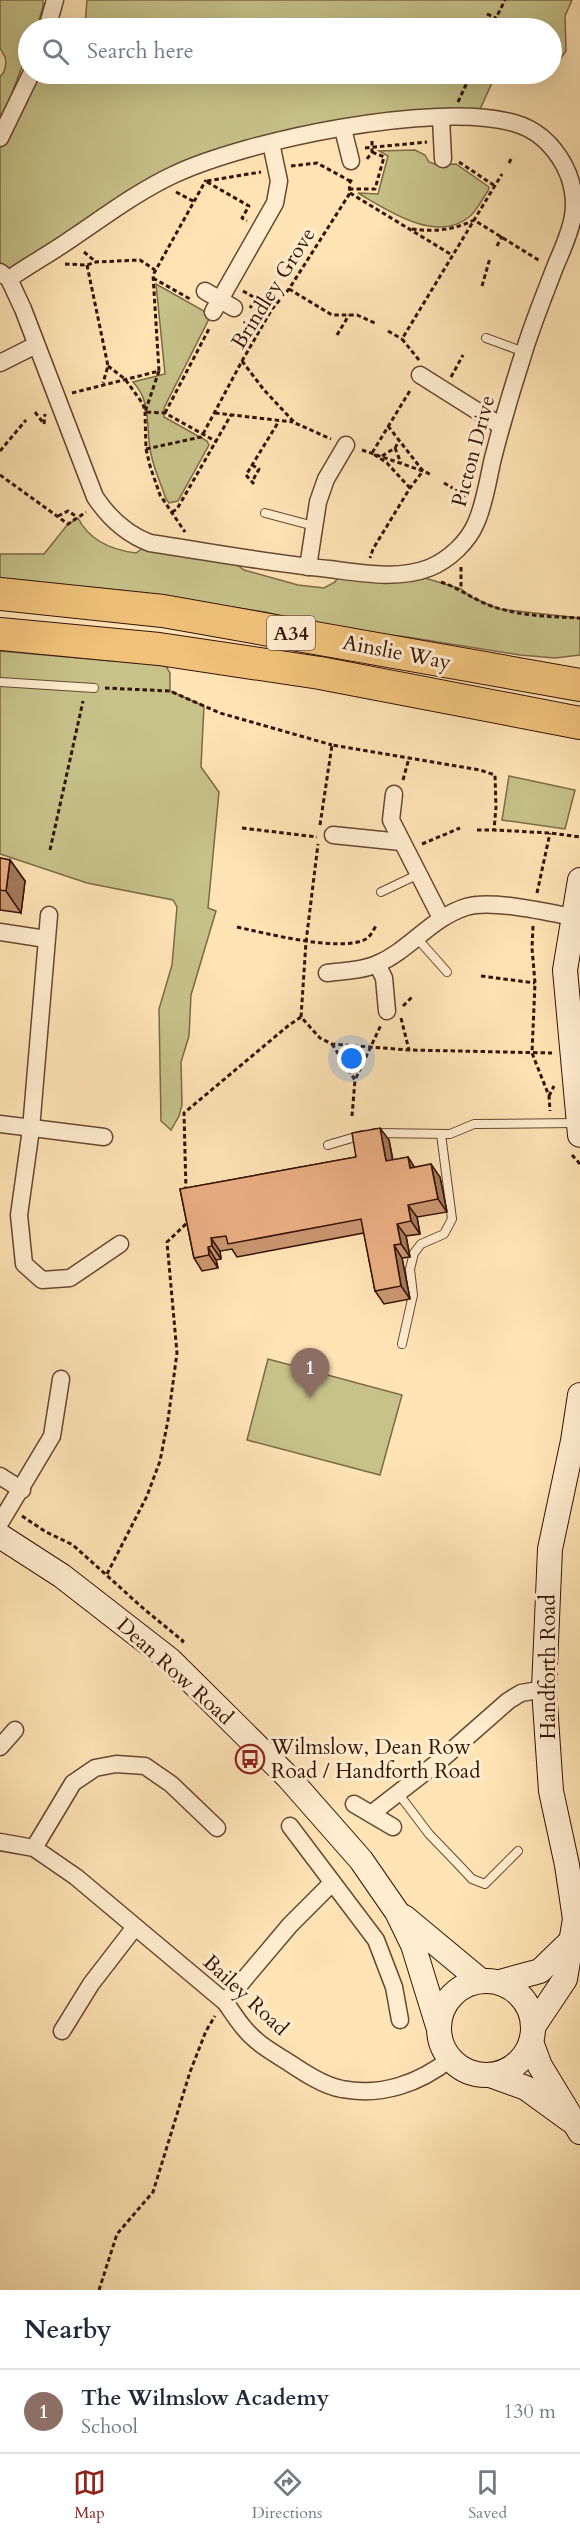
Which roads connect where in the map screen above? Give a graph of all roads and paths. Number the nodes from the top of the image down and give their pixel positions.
1 (56, 0) edge
2 (505, 0) edge
3 (487, 14) dead end
4 (50, 18) edge
5 (496, 18) joint
6 (26, 84) edge
7 (465, 84) edge
8 (446, 118) junction
9 (371, 124) junction
10 (344, 129) junction
11 (0, 138) edge
12 (271, 143) junction
13 (372, 150) junction
14 (512, 157) dead end
15 (439, 158) junction
16 (212, 159) junction
17 (509, 163) dead end
18 (306, 164) dead end
19 (277, 169) junction
20 (353, 169) junction
21 (334, 172) dead end
22 (502, 174) dead end
23 (343, 177) dead end
24 (207, 181) junction
25 (495, 186) junction
26 (350, 191) junction
27 (474, 220) junction
28 (412, 229) junction
29 (261, 230) junction
30 (502, 236) junction
31 (497, 246) dead end
32 (452, 255) junction
33 (490, 258) dead end
34 (36, 262) junction
35 (87, 265) junction
36 (555, 269) junction
37 (155, 270) junction
38 (4, 275) edge
39 (482, 286) dead end
40 (289, 289) junction
41 (246, 292) dead end
42 (267, 305) dead end
43 (212, 307) junction
44 (234, 308) dead end
45 (349, 315) junction
46 (377, 324) dead end
47 (388, 331) dead end
48 (337, 334) dead end
49 (486, 338) dead end
50 (402, 339) junction
51 (36, 345) junction
52 (524, 352) junction
53 (242, 361) junction
54 (0, 363) edge
55 (108, 366) junction
56 (159, 371) junction
57 (425, 378) junction
58 (125, 379) junction
59 (105, 384) junction
60 (58, 397) junction
61 (145, 412) junction
62 (165, 413) junction
63 (215, 413) junction
64 (231, 415) junction
65 (26, 420) dead end
66 (279, 421) junction
67 (295, 423) junction
68 (388, 426) junction
69 (501, 426) junction
70 (204, 434) junction
71 (399, 441) junction
72 (217, 442) junction
73 (346, 445) junction
74 (395, 448) junction
75 (146, 449) junction
76 (0, 451) edge
77 (372, 453) junction
78 (382, 456) junction
79 (401, 464) junction
80 (252, 465) junction
81 (423, 471) junction
82 (0, 475) edge
83 (432, 475) dead end
84 (444, 483) dead end
85 (410, 488) junction
86 (481, 505) junction
87 (172, 512) junction
88 (265, 513) dead end
89 (58, 516) junction
90 (314, 526) junction
91 (183, 527) dead end
92 (308, 567) junction
93 (368, 573) junction
94 (401, 573) junction
95 (0, 594) edge
96 (580, 618) edge
97 (0, 634) edge
98 (0, 682) edge
99 (580, 685) edge
100 (90, 687) junction
101 (580, 723) edge
102 (332, 745) dead end
103 (409, 758) dead end
104 (394, 794) joint
105 (242, 828) dead end
106 (460, 828) dead end
107 (477, 830) dead end
108 (494, 830) dead end
109 (550, 833) dead end
110 (326, 836) joint
111 (404, 847) junction
112 (50, 850) dead end
113 (419, 874) junction
114 (580, 879) edge
115 (381, 892) dead end
116 (534, 910) junction
117 (49, 915) dead end
118 (572, 917) junction
119 (441, 918) junction
120 (377, 924) dead end
121 (237, 927) dead end
122 (0, 932) edge
123 (416, 937) junction
124 (46, 939) junction
125 (377, 964) junction
126 (447, 972) dead end
127 (327, 973) dead end
128 (481, 976) dead end
129 (535, 983) junction
130 (393, 1011) junction
131 (332, 1044) junction
132 (370, 1049) junction
133 (410, 1050) junction
134 (532, 1053) junction
135 (572, 1053) junction
136 (343, 1063) junction
137 (363, 1064) junction
138 (355, 1080) junction
139 (352, 1116) dead end
140 (0, 1124) edge
141 (31, 1129) junction
142 (579, 1129) edge
143 (441, 1134) junction
144 (104, 1137) dead end
145 (328, 1145) dead end
146 (187, 1201) edge
147 (188, 1221) edge
148 (120, 1244) dead end
149 (402, 1344) dead end
150 (60, 1378) dead end
151 (580, 1395) edge
152 (0, 1476) edge
153 (22, 1490) junction
154 (10, 1508) junction
155 (0, 1523) edge
156 (0, 1536) edge
157 (106, 1574) junction
158 (170, 1660) junction
159 (544, 1689) junction
160 (15, 1730) dead end
161 (0, 1747) edge
162 (399, 1793) junction
163 (354, 1804) dead end
164 (371, 1814) junction
165 (290, 1826) dead end
166 (393, 1827) dead end
167 (217, 1828) dead end
168 (0, 1842) edge
169 (34, 1848) junction
170 (518, 1851) dead end
171 (574, 1864) edge
172 (332, 1883) junction
173 (398, 1912) junction
174 (135, 1927) junction
175 (572, 1940) junction
176 (491, 1982) junction
177 (225, 2002) junction
178 (400, 2020) dead end
179 (438, 2026) junction
180 (62, 2031) dead end
181 (532, 2035) junction
182 (450, 2059) junction
183 (490, 2075) junction
184 (576, 2127) edge
185 (99, 2290) edge

1 - 4 street
2 - 5 path
3 - 5 path
6 - 11 street
7 - 8 path
8 - 9 street, Picton Drive
8 - 15 street
8 - 36 street, Picton Drive
9 - 10 street, Picton Drive
9 - 13 path
10 - 12 street, Picton Drive
10 - 20 street
12 - 16 street, Picton Drive
12 - 19 street
13 - 15 path
13 - 20 path
13 - 20 path
13 - 26 path
14 - 17 path
15 - 25 path
16 - 24 path
16 - 34 street, Picton Drive
18 - 21 path
19 - 24 path
19 - 29 street
20 - 23 path
20 - 26 path
22 - 25 path
24 - 29 path
24 - 37 path
25 - 27 path
26 - 28 path
26 - 40 path, Brindley Grove
27 - 28 path
27 - 30 path
27 - 32 path
28 - 32 path
29 - 43 street
30 - 31 path
30 - 36 path
32 - 50 path
33 - 39 path
34 - 35 path
34 - 38 street, Picton Drive
35 - 37 path
35 - 55 path
36 - 52 street, Picton Drive
37 - 56 path
38 - 51 street, Picton Drive
40 - 45 path
40 - 53 path, Brindley Grove
41 - 42 path
43 - 44 street
43 - 62 path
45 - 46 path
45 - 48 path
47 - 50 path
49 - 52 lane
50 - 57 path
51 - 54 street
51 - 60 street, Picton Drive
52 - 69 street, Picton Drive
53 - 63 path
53 - 67 path, Brindley Grove
55 - 58 path
55 - 59 path
56 - 58 path
56 - 61 path
57 - 68 path
57 - 69 street
58 - 59 path
58 - 61 path
59 - 60 path
60 - 92 street, Picton Drive
61 - 62 path
61 - 75 path
62 - 70 path
63 - 64 path, Brindley Grove
63 - 70 path
64 - 66 path, Brindley Grove
64 - 72 path
65 - 76 path
66 - 67 path, Brindley Grove
66 - 80 path
67 - 73 path, Brindley Grove
68 - 71 path
68 - 77 path
69 - 86 street, Picton Drive
70 - 72 path
70 - 75 path
71 - 74 path
71 - 81 path
72 - 87 path
73 - 77 path, Brindley Grove
73 - 90 street
74 - 78 path
74 - 79 path
75 - 87 path
77 - 78 path, Brindley Grove
77 - 85 path
78 - 79 path, Brindley Grove
79 - 81 path, Brindley Grove
80 - 80 path
81 - 83 path, Brindley Grove
81 - 85 path
82 - 89 path
84 - 86 path
85 - 93 path
86 - 94 street, Picton Drive
87 - 91 path
88 - 90 lane
89 - 89 path
90 - 92 street
92 - 93 street, Picton Drive
93 - 94 street, Picton Drive
94 - 96 path
95 - 99 highway, Ainslie Way / A34
97 - 101 highway, Ainslie Way / A34
98 - 100 lane
100 - 102 path
100 - 112 path
103 - 104 path
104 - 111 street
105 - 110 path
106 - 111 path
107 - 108 path
109 - 116 path
110 - 111 street
111 - 113 street
113 - 115 lane
113 - 119 street
114 - 118 main road
116 - 118 street
116 - 119 street
116 - 129 path
117 - 124 street
118 - 135 main road
119 - 123 street
120 - 121 path
122 - 124 street
123 - 125 street
123 - 126 lane
124 - 141 street
125 - 127 street
125 - 130 street
128 - 129 path
129 - 134 path
130 - 132 path
130 - 133 path
131 - 132 path
131 - 136 path
131 - 146 path
132 - 133 path
132 - 137 path
133 - 134 path
134 - 135 path
135 - 142 main road
136 - 137 path
136 - 138 path
137 - 138 path
138 - 139 path
140 - 141 street
141 - 144 street
141 - 148 street
142 - 143 lane
143 - 145 lane
143 - 149 lane
147 - 157 path
150 - 153 street
151 - 159 main road, Handforth Road
152 - 153 street
153 - 154 street
154 - 155 street
154 - 157 path
156 - 158 main road, Dean Row Road
157 - 158 path
158 - 173 main road, Dean Row Road
159 - 162 street
159 - 171 main road, Handforth Road
160 - 161 street
162 - 164 street
162 - 170 lane
163 - 164 street
164 - 166 street
165 - 172 street
167 - 169 street
168 - 169 street, Bailey Road
169 - 174 street, Bailey Road
171 - 175 main road, Handforth Road
172 - 177 street
172 - 178 street
173 - 176 main road, Dean Row Road
173 - 179 main road, Dean Row Road
174 - 177 street, Bailey Road
174 - 180 street
175 - 176 main road
175 - 181 main road, Handforth Road
176 - 179 main road
176 - 181 main road
177 - 182 street, Bailey Road
177 - 185 path
179 - 182 main road
181 - 183 main road
181 - 184 main road
182 - 183 main road
183 - 184 main road

